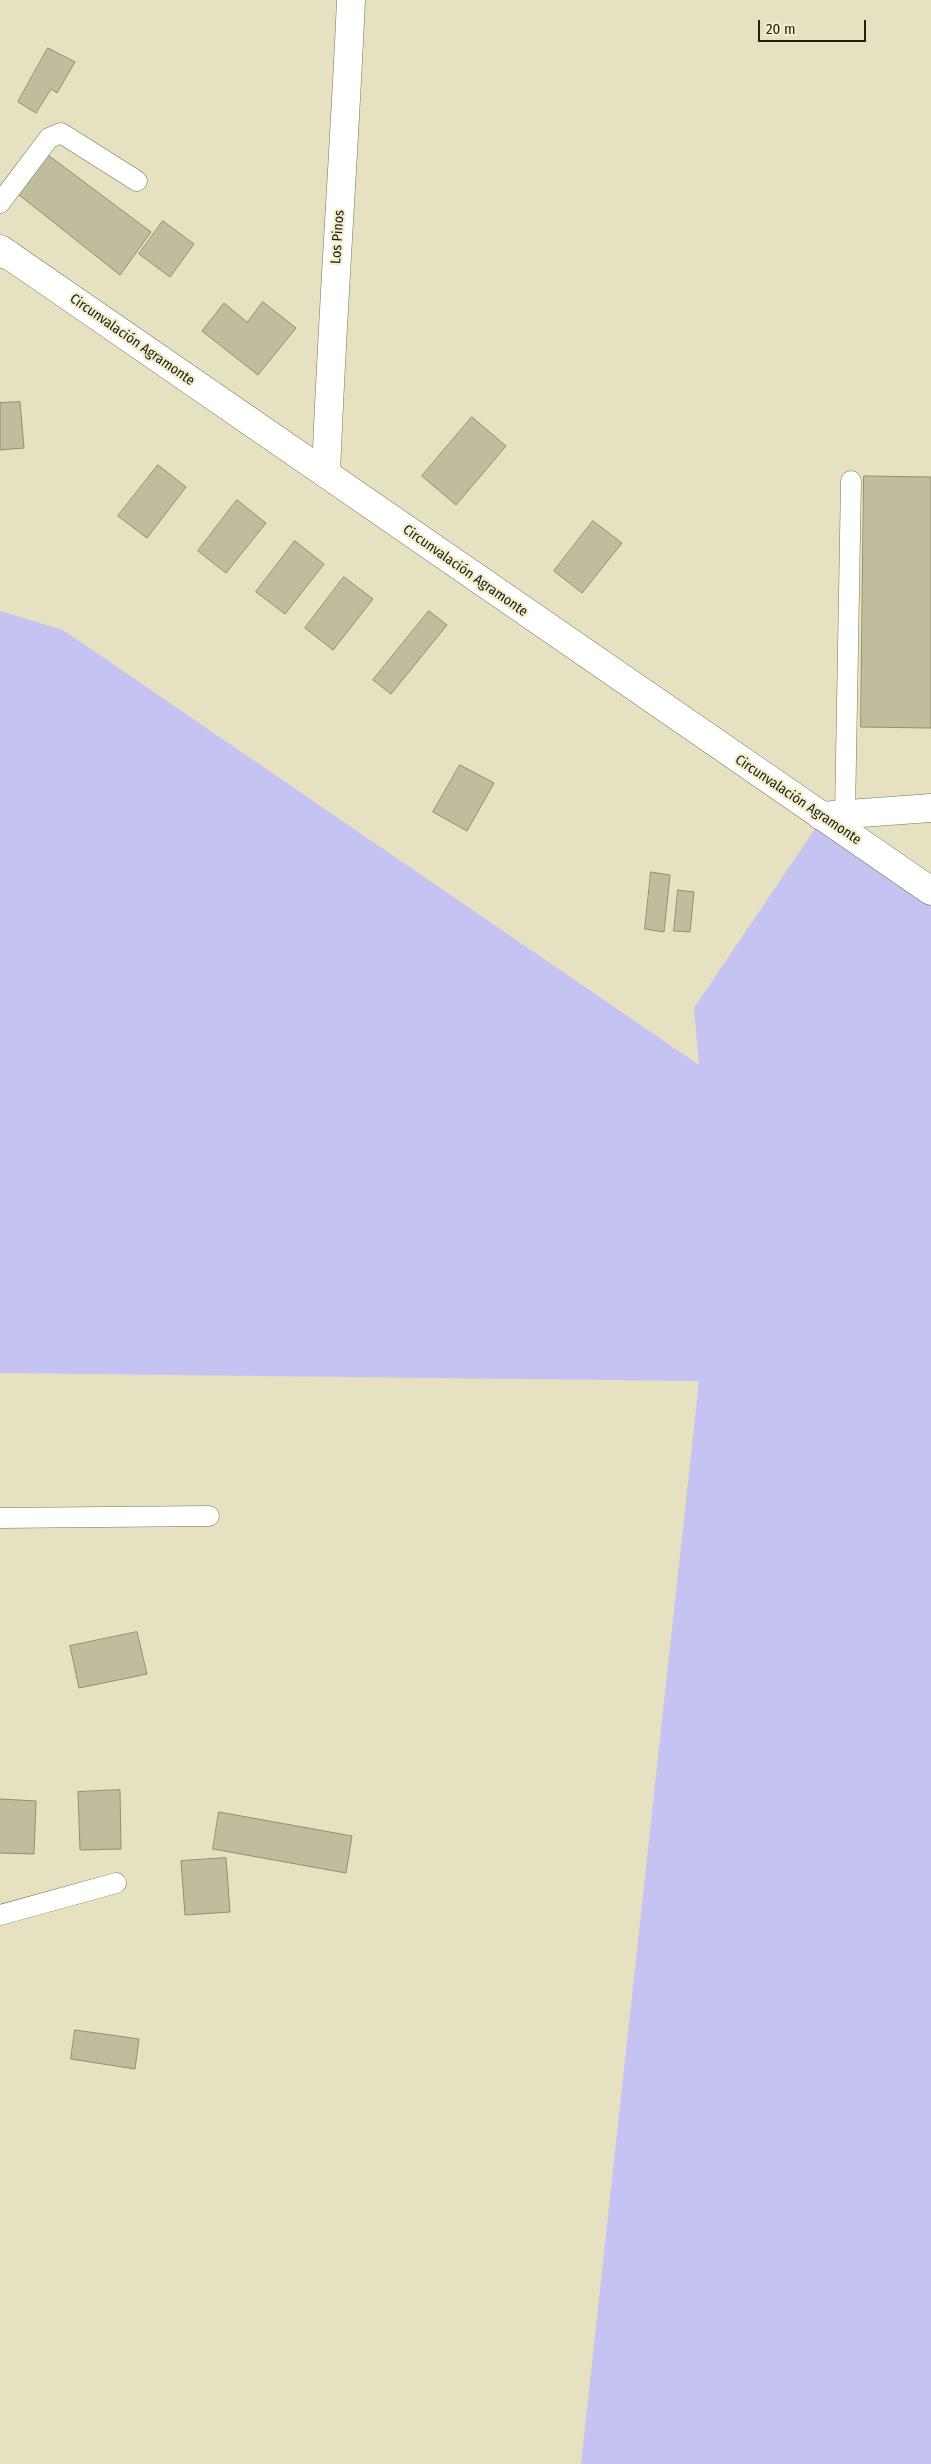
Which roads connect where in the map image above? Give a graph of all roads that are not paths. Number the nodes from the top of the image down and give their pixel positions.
1 (351, 0) edge
2 (138, 181) dead end
3 (0, 203) edge
4 (3, 253) edge
5 (326, 474) junction
6 (850, 481) dead end
7 (931, 808) edge
8 (833, 815) junction
9 (931, 891) edge
10 (209, 1516) dead end
11 (0, 1518) edge
12 (116, 1883) dead end
13 (0, 1915) edge

1 - 5 main road, Los Pinos
2 - 3 lane
4 - 5 main road, Circunvalación Agramonte
5 - 8 main road, Circunvalación Agramonte
6 - 8 lane
7 - 8 main road
8 - 9 main road, Circunvalación Agramonte
10 - 11 lane
12 - 13 lane

